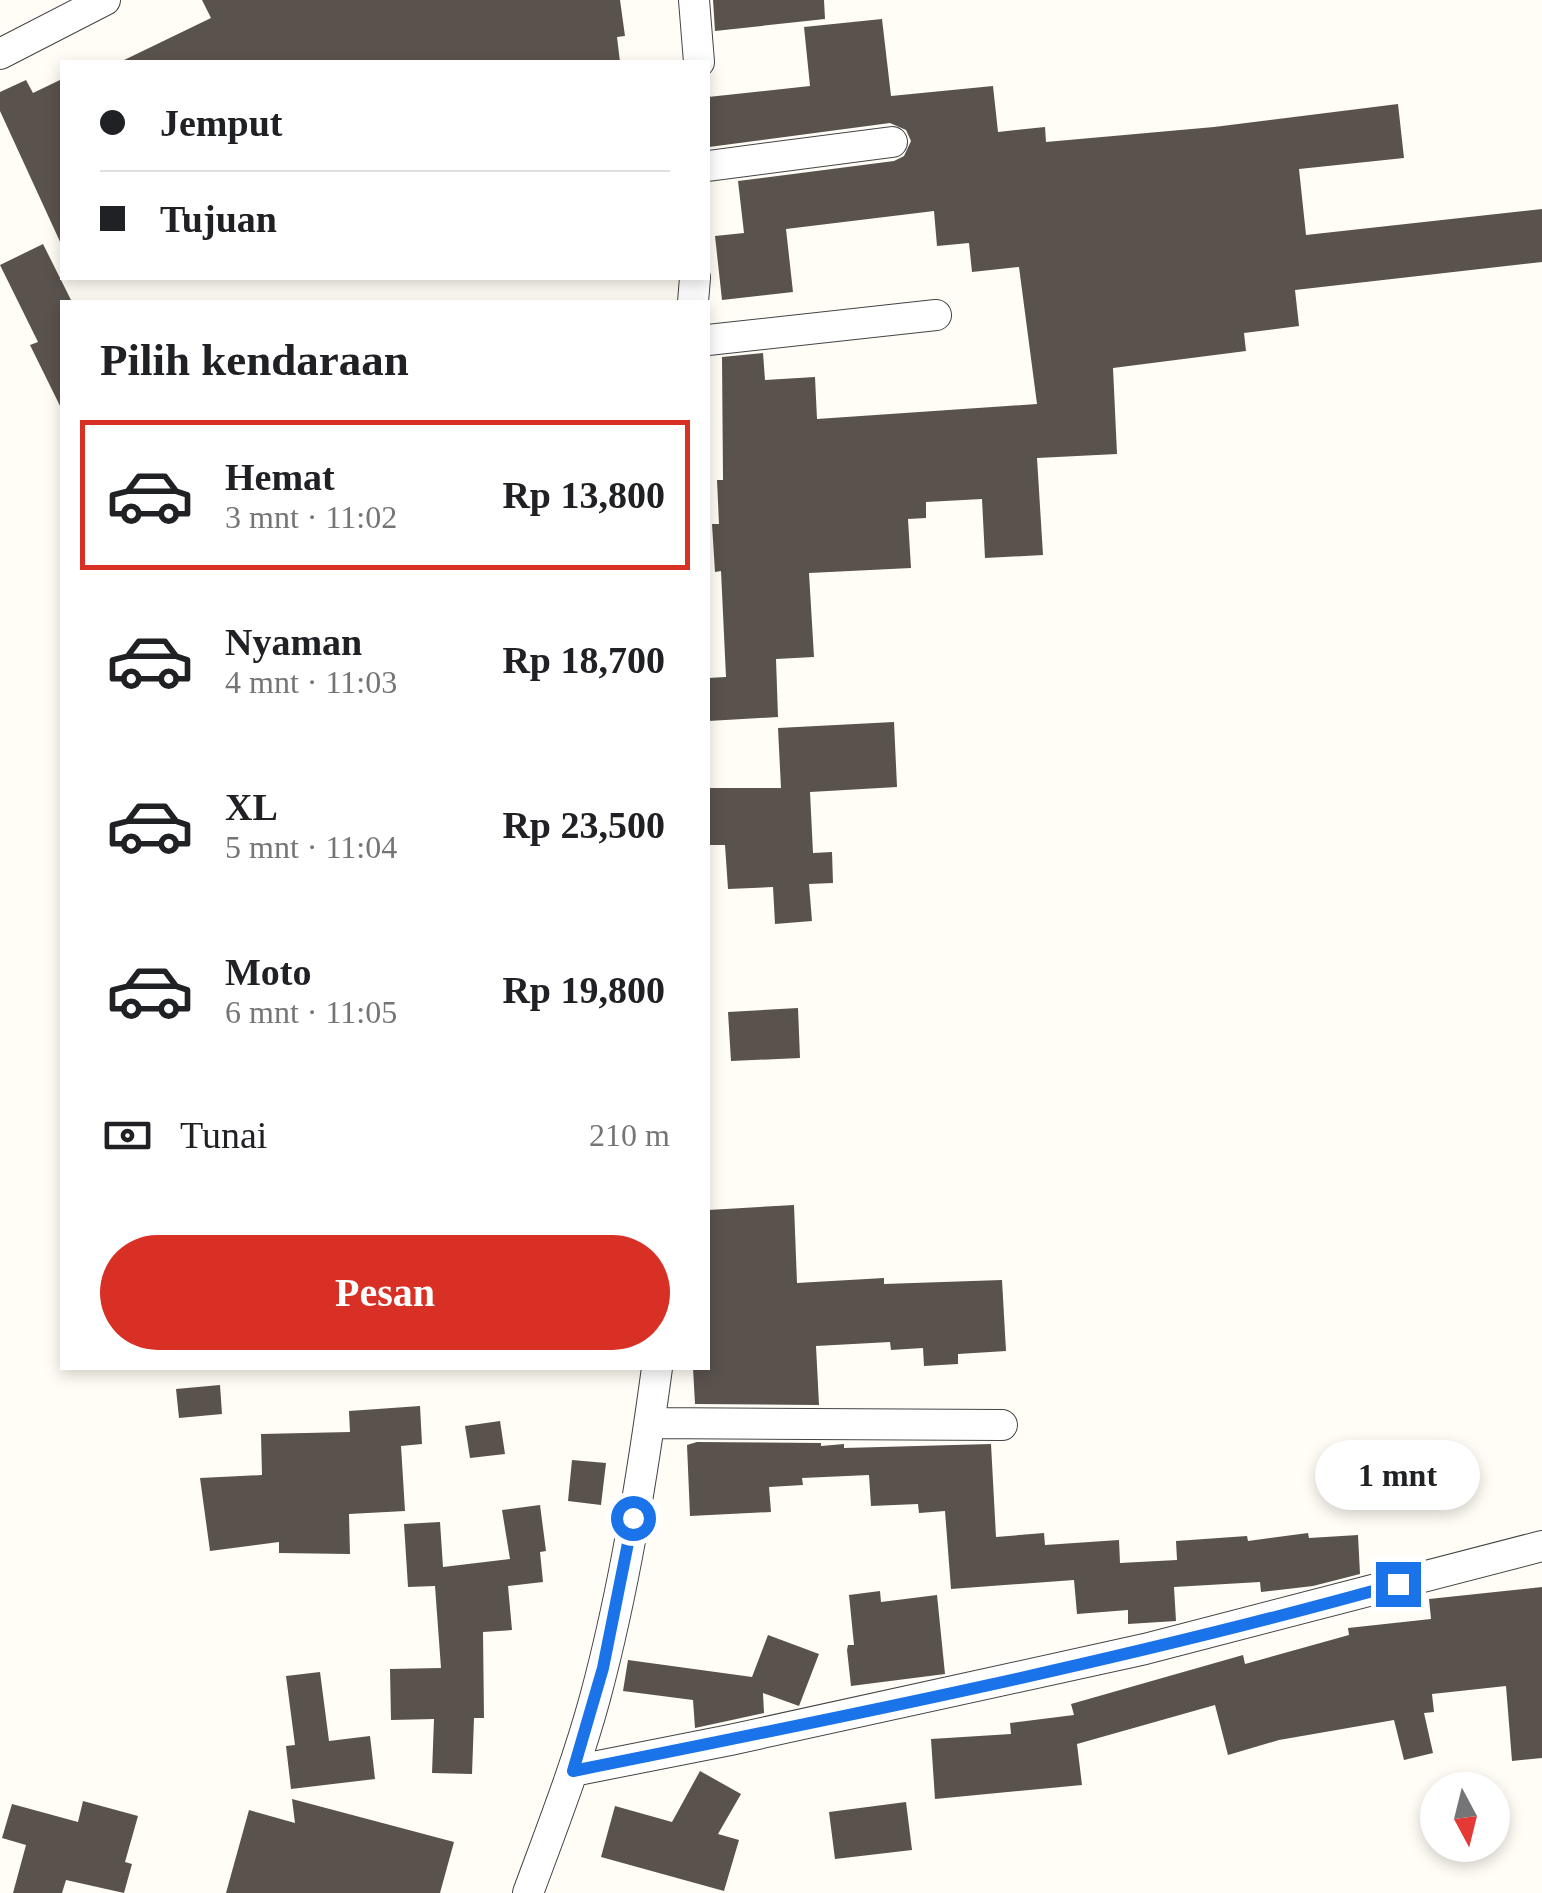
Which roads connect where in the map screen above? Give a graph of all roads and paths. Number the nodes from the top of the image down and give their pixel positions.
1 (105, 0) edge
2 (694, 0) edge
3 (0, 54) edge
4 (699, 60) edge
5 (892, 142) dead end
6 (710, 166) edge
7 (936, 315) dead end
8 (710, 340) edge
9 (657, 1370) edge
10 (650, 1423) junction
11 (1002, 1425) dead end
12 (1542, 1546) edge
13 (573, 1771) junction
14 (528, 1893) edge

1 - 3 street
2 - 4 street
5 - 6 street
7 - 8 street
9 - 10 street
10 - 11 street
10 - 13 street
12 - 13 street
13 - 14 street

